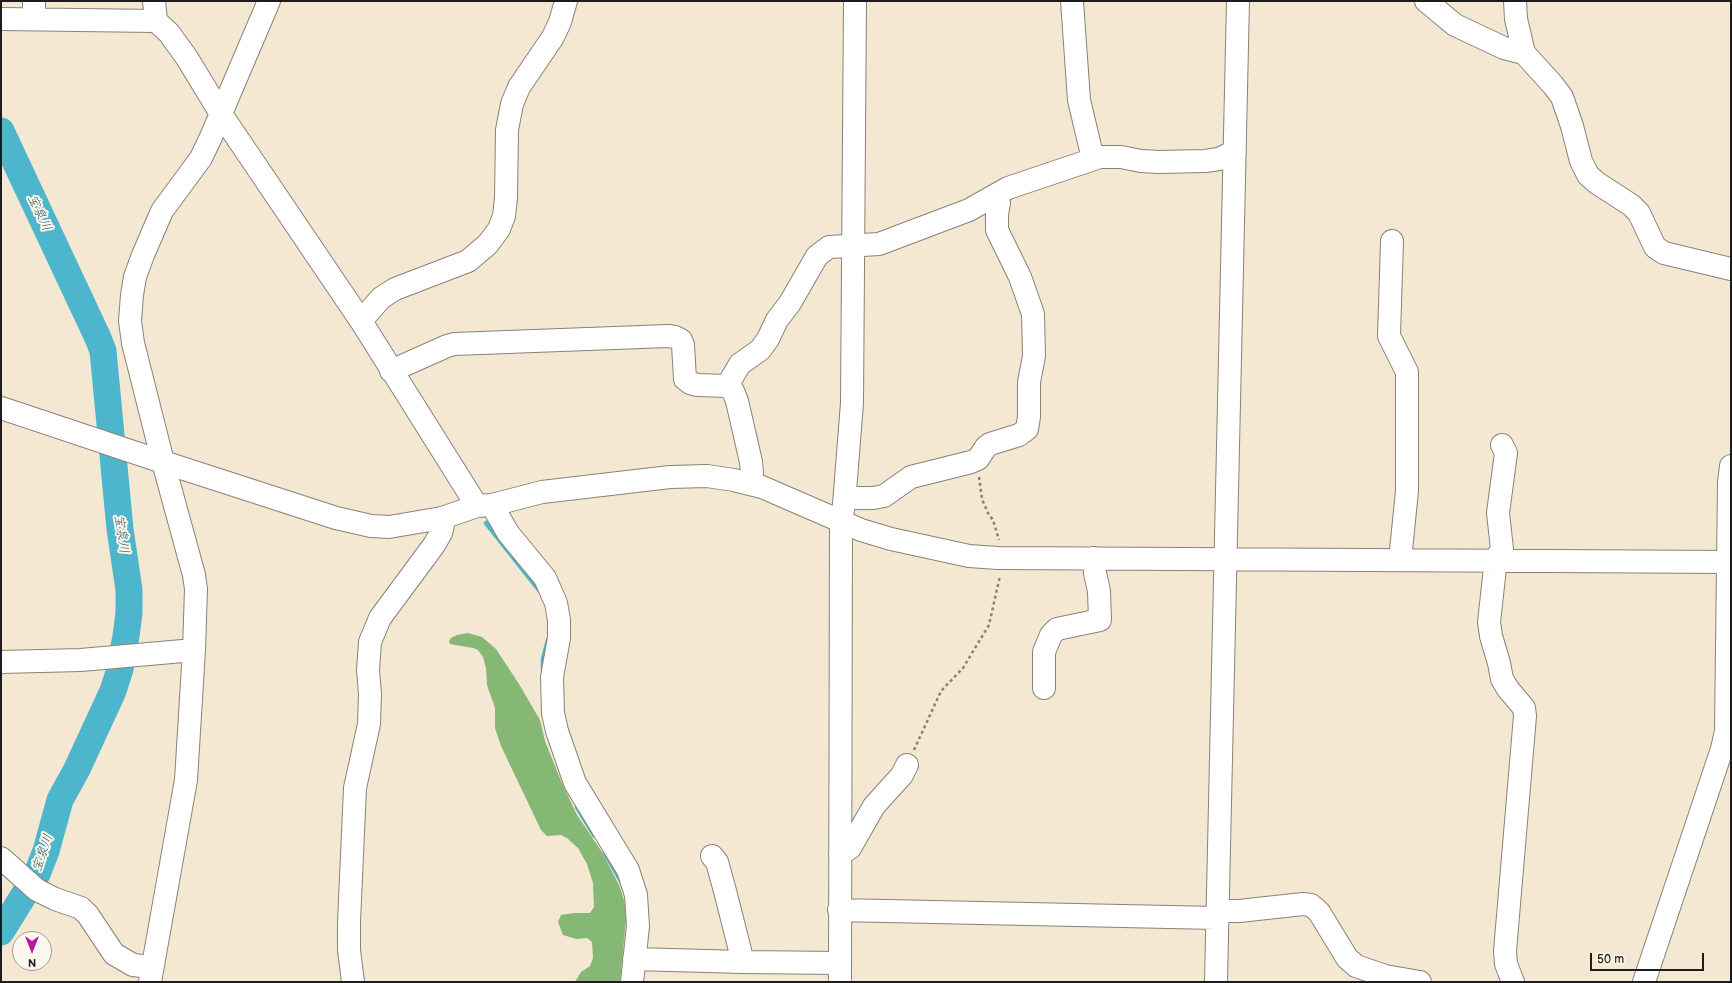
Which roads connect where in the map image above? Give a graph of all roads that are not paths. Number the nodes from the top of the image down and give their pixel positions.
1 (269, 1) edge
2 (566, 1) edge
3 (855, 1) edge
4 (1072, 1) edge
5 (1238, 1) edge
6 (1426, 1) edge
7 (1515, 1) edge
8 (34, 10) edge
9 (155, 11) edge
10 (1, 19) edge
11 (1524, 54) junction
12 (221, 114) junction
13 (1235, 151) junction
14 (1093, 158) junction
15 (996, 195) junction
16 (1392, 241) dead end
17 (854, 246) junction
18 (1731, 269) edge
19 (361, 321) junction
20 (391, 371) junction
21 (727, 386) junction
22 (1, 408) edge
23 (1502, 445) dead end
24 (163, 462) junction
25 (1731, 466) edge
26 (749, 484) junction
27 (845, 498) junction
28 (485, 505) junction
29 (442, 518) junction
30 (841, 521) junction
31 (1094, 558) junction
32 (1226, 559) junction
33 (1496, 559) junction
34 (1400, 560) junction
35 (1729, 562) edge
36 (194, 650) junction
37 (1, 662) edge
38 (1044, 688) dead end
39 (907, 765) road end
40 (840, 854) junction
41 (712, 856) dead end
42 (1, 858) edge
43 (839, 910) junction
44 (1218, 914) junction
45 (634, 959) junction
46 (743, 962) junction
47 (840, 972) edge
48 (151, 974) edge
49 (353, 982) edge
50 (632, 982) edge
51 (1216, 982) edge
52 (1420, 982) edge
53 (1513, 982) edge
54 (1644, 982) edge

1 - 12 street
2 - 19 street
3 - 17 street
4 - 14 street
5 - 13 street
6 - 11 street
7 - 11 street
8 - 9 street
8 - 10 street
9 - 12 street
11 - 18 street
12 - 19 street
12 - 24 street
13 - 14 street
13 - 32 street
14 - 15 street
15 - 17 street
15 - 27 street
16 - 34 street
17 - 21 street
17 - 27 street
19 - 20 street
20 - 21 street
20 - 28 street
21 - 26 street
22 - 24 street
23 - 33 street
24 - 29 street
24 - 36 street
25 - 35 street
26 - 28 street
26 - 30 street
27 - 30 street
28 - 29 street
28 - 45 street
29 - 49 street
30 - 31 street
30 - 40 street
31 - 32 street
31 - 38 street
32 - 34 street
32 - 44 street
33 - 34 street
33 - 35 street
33 - 53 street
35 - 54 street
36 - 37 street
36 - 48 street
39 - 40 street
40 - 43 street
41 - 46 street
42 - 48 street
43 - 44 street
43 - 47 street
44 - 51 street
44 - 52 street
45 - 46 street
45 - 50 street
46 - 47 street

